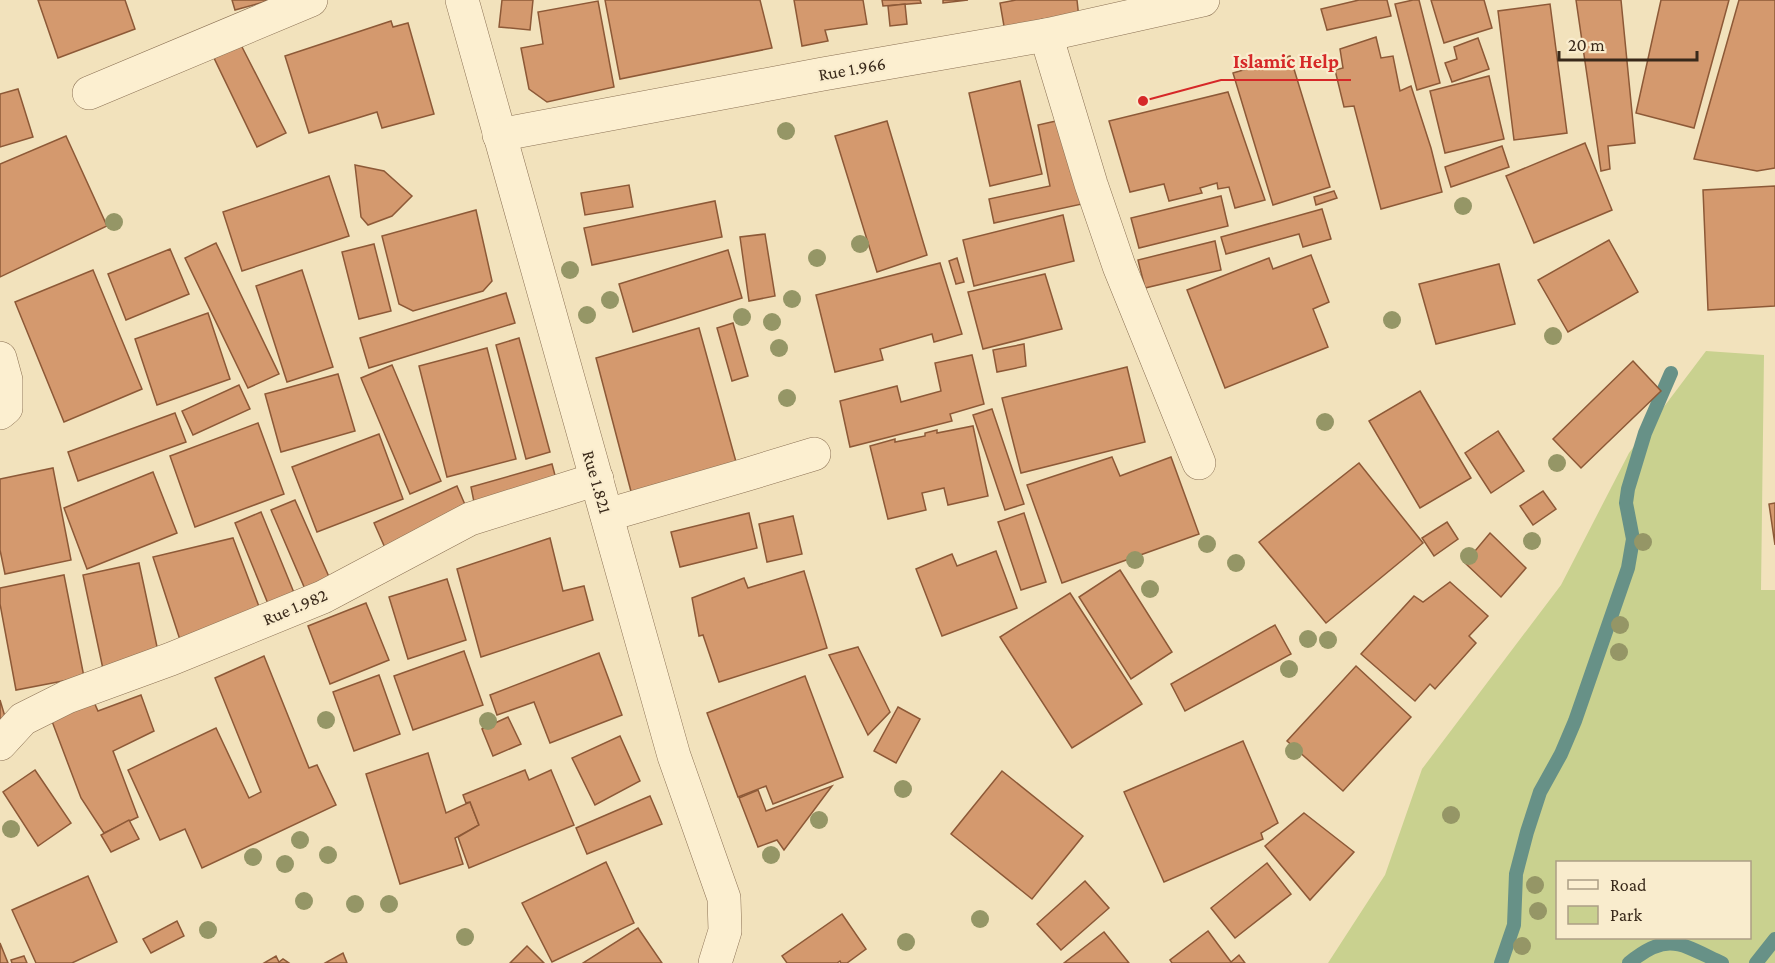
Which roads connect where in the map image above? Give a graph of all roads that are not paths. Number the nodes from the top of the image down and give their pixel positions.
1 (311, 0) edge
2 (462, 0) edge
3 (1203, 0) edge
4 (1046, 35) junction
5 (89, 93) dead end
6 (500, 135) junction
7 (0, 358) edge
8 (0, 414) edge
9 (814, 454) dead end
10 (1199, 464) dead end
11 (597, 479) junction
12 (606, 515) junction
13 (0, 744) edge
14 (715, 963) edge

1 - 5 street
2 - 6 street, Rue 1.821
3 - 4 street, Rue 1.966
4 - 6 street, Rue 1.966
4 - 10 street
6 - 11 street, Rue 1.821
7 - 8 street
9 - 12 street
11 - 12 street, Rue 1.821
11 - 13 street, Rue 1.982
12 - 14 street, Rue 1.821

